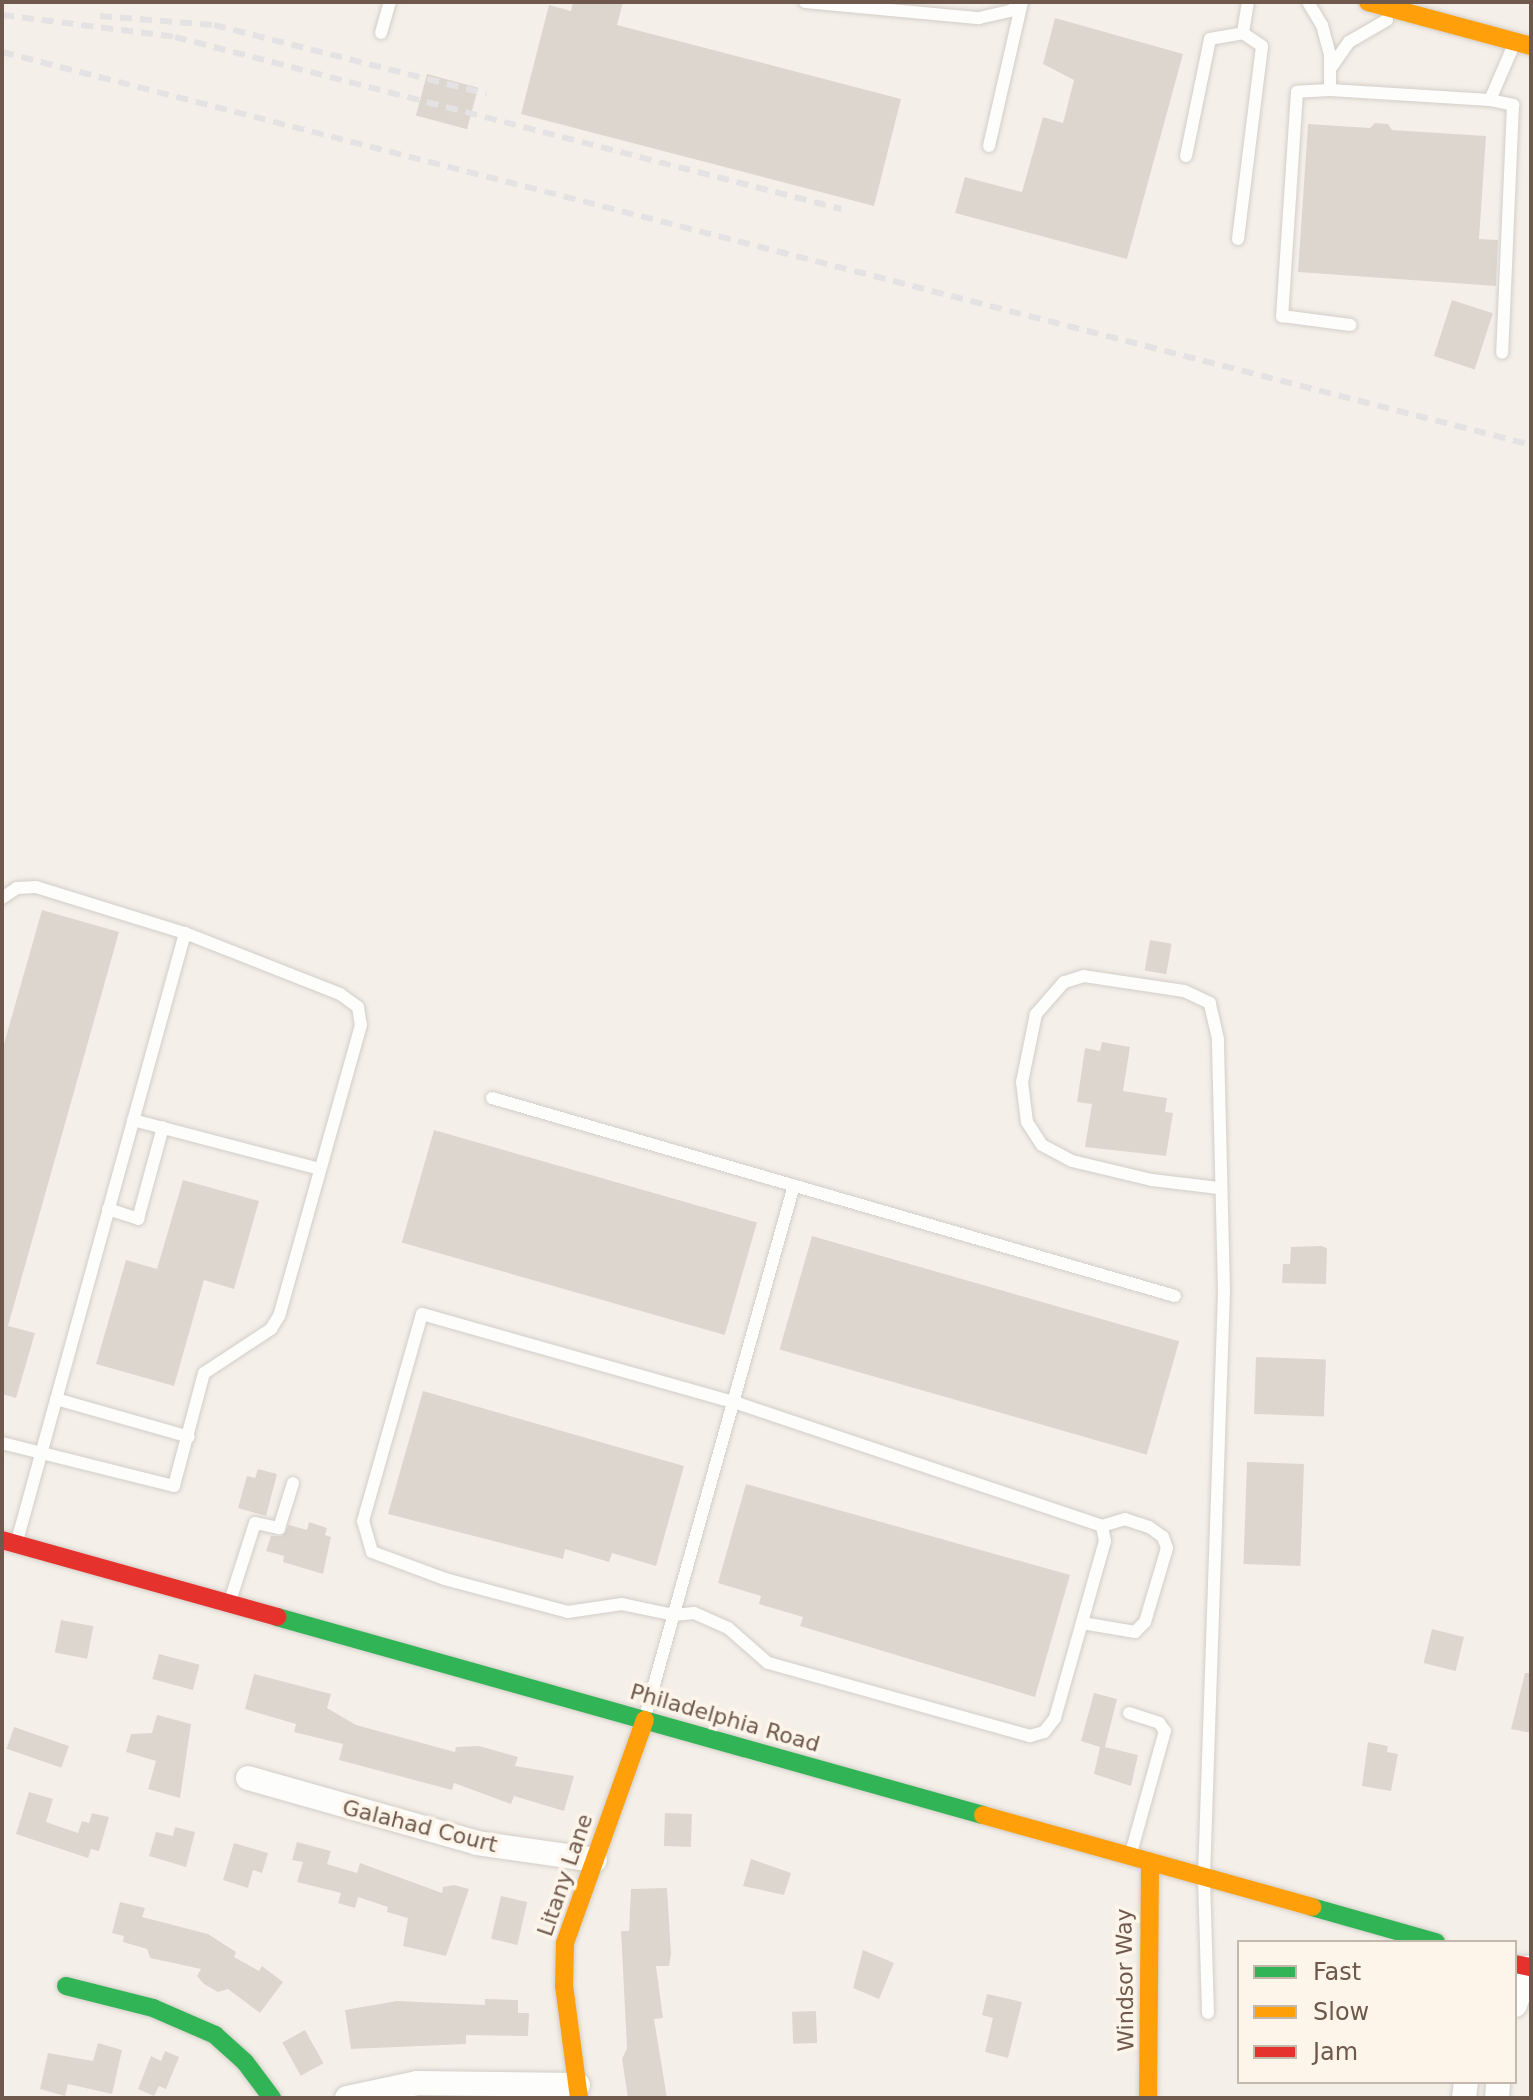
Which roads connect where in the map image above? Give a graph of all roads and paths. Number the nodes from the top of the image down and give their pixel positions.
1 (390, 2) edge
2 (805, 2) edge
3 (1022, 2) edge
4 (1248, 2) edge
5 (1308, 2) edge
6 (1368, 2) edge
7 (1408, 13) junction
8 (381, 33) dead end
9 (1243, 33) junction
10 (1523, 43) edge
11 (1330, 69) junction
12 (1330, 90) junction
13 (1490, 100) junction
14 (989, 146) dead end
15 (1186, 156) dead end
16 (1238, 239) dead end
17 (1350, 325) dead end
18 (1502, 353) dead end
19 (2, 898) edge
20 (185, 933) junction
21 (492, 1098) dead end
22 (133, 1120) junction
23 (163, 1127) junction
24 (320, 1169) junction
25 (794, 1185) junction
26 (1219, 1188) junction
27 (108, 1209) junction
28 (1175, 1296) dead end
29 (56, 1399) junction
30 (734, 1402) junction
31 (189, 1437) junction
32 (2, 1443) edge
33 (41, 1454) junction
34 (293, 1483) dead end
35 (1102, 1526) junction
36 (9, 1542) edge
37 (230, 1601) junction
38 (674, 1615) junction
39 (1082, 1623) junction
40 (1129, 1713) dead end
41 (645, 1720) junction
42 (248, 1778) dead end
43 (1130, 1856) junction
44 (595, 1860) junction
45 (1150, 1862) junction
46 (1204, 1876) junction
47 (1429, 1940) edge
48 (1525, 1966) edge
49 (66, 1986) dead end
50 (1517, 1997) edge
51 (1208, 2013) dead end
52 (578, 2091) edge
53 (272, 2098) edge
54 (347, 2098) edge
55 (1148, 2098) edge

1 - 8 lane
2 - 3 lane
3 - 14 lane
4 - 9 lane
5 - 11 lane
6 - 7 main road
7 - 10 main road
7 - 11 lane
9 - 15 lane
9 - 16 lane
10 - 13 lane
11 - 12 lane
12 - 13 lane
12 - 17 lane
13 - 18 lane
19 - 20 lane
20 - 22 lane
20 - 24 lane
21 - 25 lane
22 - 23 lane
22 - 27 lane
23 - 24 lane
23 - 27 lane
24 - 31 lane
25 - 28 lane
25 - 30 lane
26 - 26 lane
26 - 46 lane
27 - 29 lane
29 - 31 lane
29 - 33 lane
30 - 35 lane
30 - 38 lane
30 - 38 lane
31 - 33 lane
32 - 33 lane
33 - 36 lane
34 - 37 lane
35 - 39 lane
35 - 39 lane
36 - 37 main road, Philadelphia Road
37 - 41 main road, Philadelphia Road
38 - 39 lane
38 - 41 lane
40 - 43 lane
41 - 43 main road, Philadelphia Road
41 - 44 main road, Litany Lane
42 - 44 street, Galahad Court
43 - 45 main road, Philadelphia Road
44 - 52 main road, Litany Lane
45 - 46 main road, Philadelphia Road
45 - 55 main road, Windsor Way
46 - 47 main road, Philadelphia Road
46 - 51 lane
48 - 50 street
49 - 53 main road
52 - 54 street

